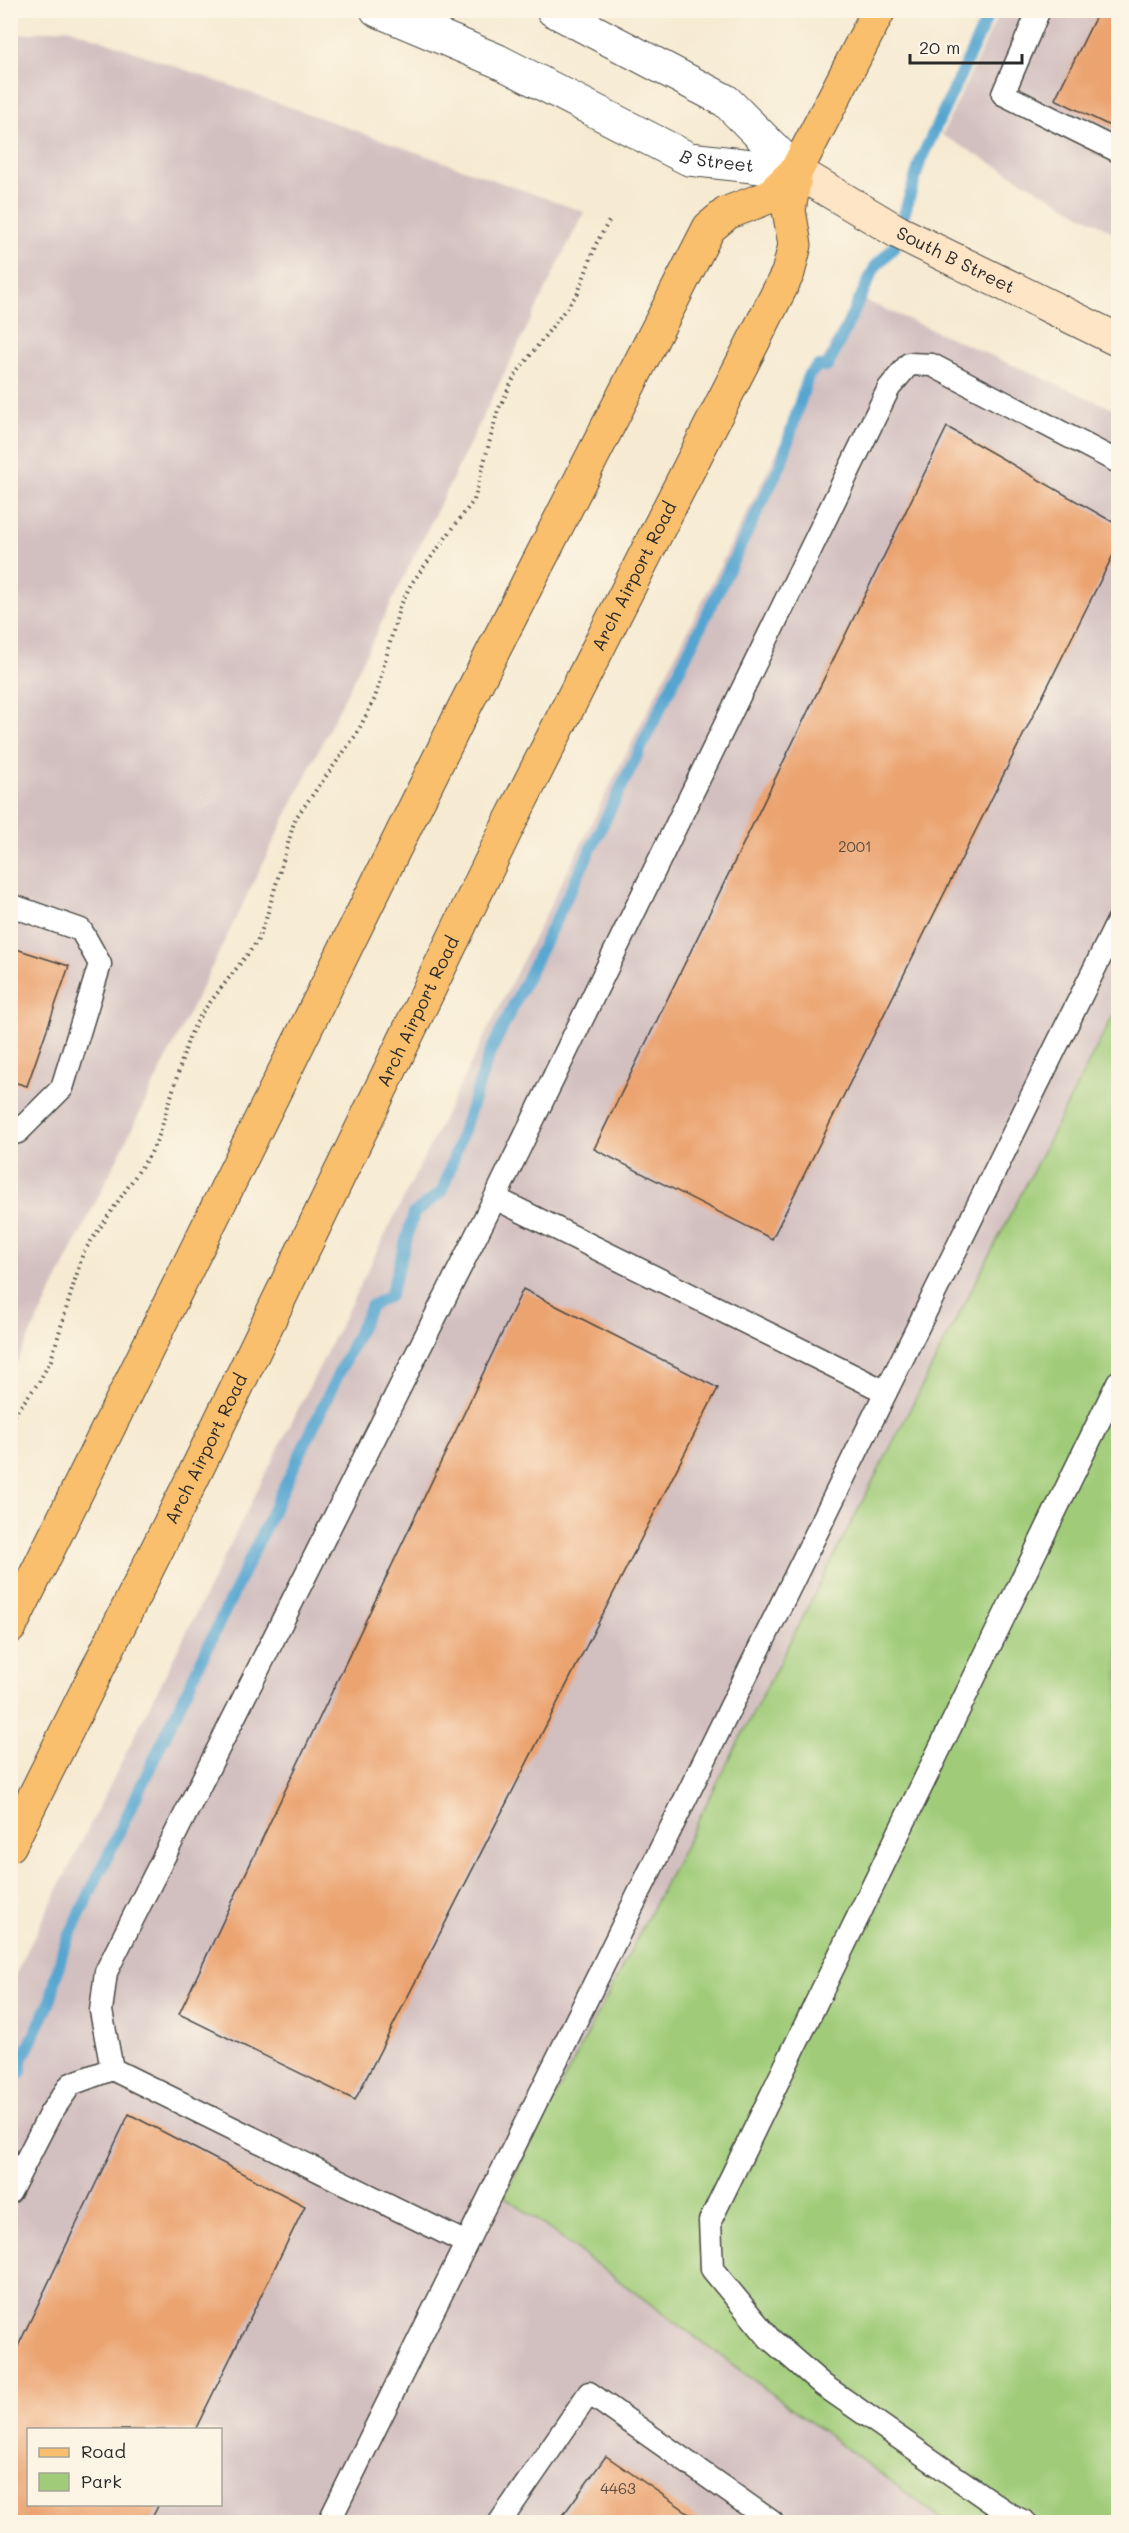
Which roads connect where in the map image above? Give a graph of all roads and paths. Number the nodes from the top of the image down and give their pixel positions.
1 (377, 10) edge
2 (553, 10) edge
3 (879, 10) edge
4 (1039, 10) edge
5 (1119, 151) edge
6 (796, 171) junction
7 (609, 221) dead end
8 (1119, 340) edge
9 (1119, 462) edge
10 (10, 905) edge
11 (1119, 921) edge
12 (10, 1134) edge
13 (495, 1198) junction
14 (1119, 1382) edge
15 (886, 1392) junction
16 (10, 1419) edge
17 (10, 1627) edge
18 (10, 1845) edge
19 (112, 2069) junction
20 (10, 2192) edge
21 (466, 2243) junction
22 (328, 2523) edge
23 (500, 2523) edge
24 (772, 2523) edge
25 (1025, 2523) edge

1 - 6 street, B Street
2 - 6 street, B Street
3 - 6 main road, Arch Airport Road
4 - 5 lane
6 - 8 street, South B Street
6 - 17 main road, Arch Airport Road
6 - 18 main road, Arch Airport Road
7 - 16 path
9 - 13 lane
10 - 12 lane
11 - 15 lane
13 - 15 lane
13 - 19 lane
14 - 25 lane
15 - 21 lane
19 - 20 lane
19 - 21 lane
21 - 22 lane
23 - 24 lane

